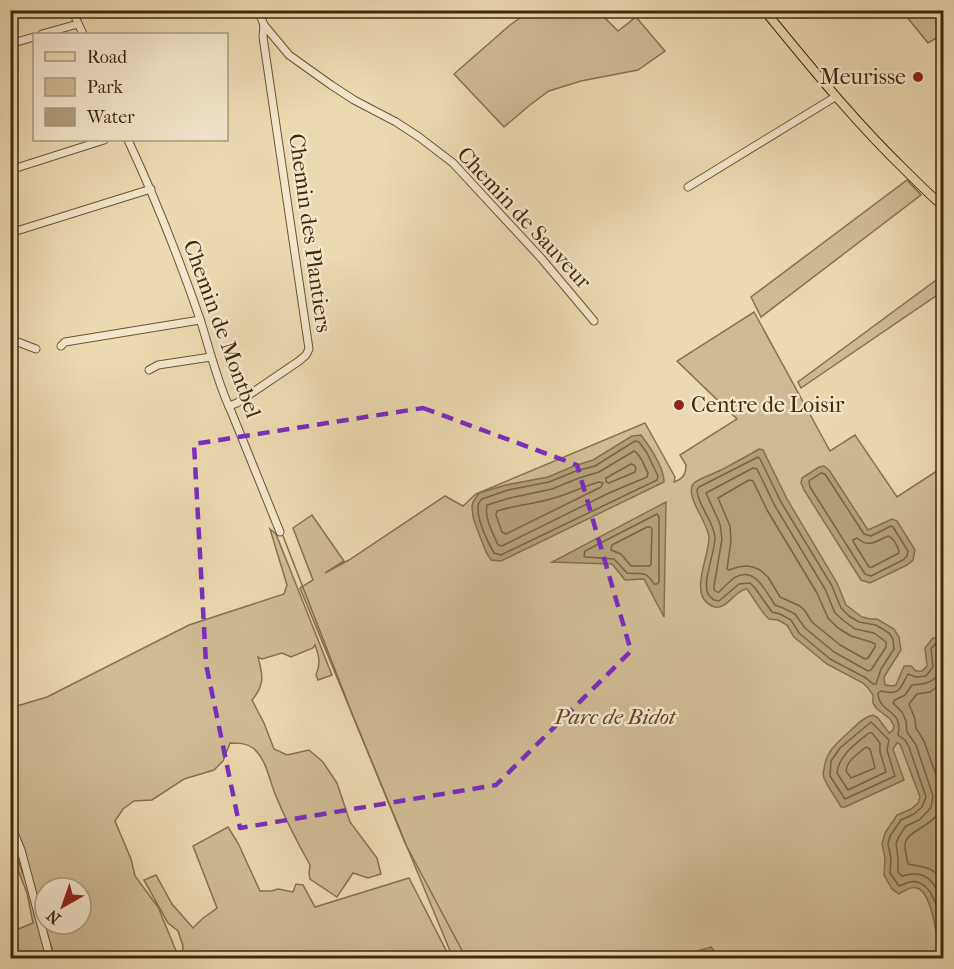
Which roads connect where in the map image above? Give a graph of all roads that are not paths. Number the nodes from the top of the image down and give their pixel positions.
1 (72, 10) edge
2 (258, 10) edge
3 (764, 10) edge
4 (78, 24) junction
5 (264, 25) junction
6 (46, 33) edge
7 (82, 33) edge
8 (33, 37) edge
9 (10, 44) edge
10 (835, 97) junction
11 (101, 141) edge
12 (128, 141) edge
13 (10, 170) edge
14 (688, 187) dead end
15 (151, 189) junction
16 (944, 207) edge
17 (10, 233) edge
18 (200, 320) junction
19 (594, 321) dead end
20 (10, 339) edge
21 (61, 346) dead end
22 (36, 349) dead end
23 (212, 357) junction
24 (149, 370) dead end
25 (229, 406) junction
26 (280, 532) dead end
27 (10, 823) edge
28 (50, 958) edge

1 - 4 street
2 - 5 street, Chemin de Sauveur
3 - 10 main road
4 - 6 street
4 - 7 street
5 - 19 street, Chemin de Sauveur
5 - 25 street, Chemin des Plantiers
8 - 9 street
10 - 14 street
10 - 16 main road
11 - 13 street
12 - 15 street, Chemin de Montbel
15 - 17 street
15 - 18 street, Chemin de Montbel
18 - 21 street
18 - 23 street, Chemin de Montbel
20 - 22 street
23 - 24 street
23 - 25 street, Chemin de Montbel
25 - 26 street, Chemin de Montbel
27 - 28 street

